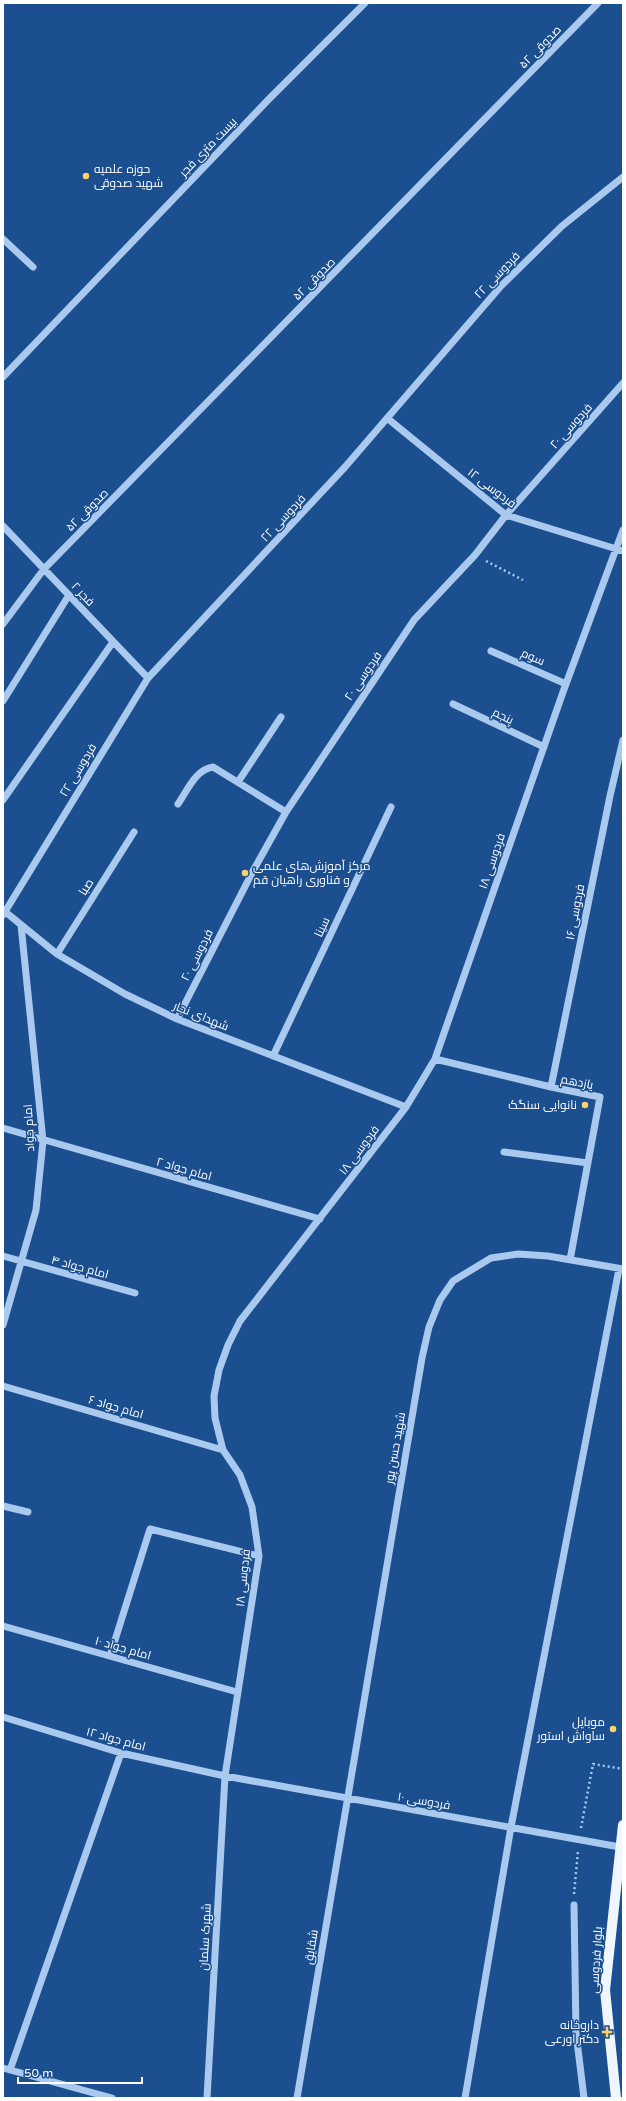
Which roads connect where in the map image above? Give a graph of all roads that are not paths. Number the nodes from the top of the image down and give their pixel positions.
1 (365, 3) edge
2 (598, 3) edge
3 (623, 177) edge
4 (3, 239) edge
5 (33, 266) dead end
6 (3, 377) edge
7 (623, 384) edge
8 (387, 418) junction
9 (506, 515) junction
10 (3, 526) edge
11 (623, 530) edge
12 (615, 548) junction
13 (623, 551) edge
14 (44, 569) junction
15 (69, 595) junction
16 (3, 624) edge
17 (113, 642) junction
18 (491, 651) dead end
19 (148, 678) junction
20 (566, 684) junction
21 (3, 701) edge
22 (453, 704) dead end
23 (281, 717) dead end
24 (623, 740) edge
25 (544, 747) junction
26 (238, 782) junction
27 (3, 800) edge
28 (178, 804) dead end
29 (391, 807) dead end
30 (286, 812) junction
31 (134, 832) dead end
32 (4, 912) edge
33 (21, 925) junction
34 (58, 954) junction
35 (177, 1019) junction
36 (273, 1056) junction
37 (435, 1059) junction
38 (551, 1088) junction
39 (406, 1107) junction
40 (3, 1128) edge
41 (43, 1141) junction
42 (504, 1152) dead end
43 (588, 1164) junction
44 (320, 1219) junction
45 (3, 1256) edge
46 (570, 1260) junction
47 (20, 1262) junction
48 (621, 1269) edge
49 (135, 1293) dead end
50 (3, 1325) edge
51 (3, 1386) edge
52 (223, 1450) junction
53 (3, 1506) edge
54 (28, 1512) dead end
55 (258, 1556) junction
56 (3, 1626) edge
57 (110, 1656) junction
58 (237, 1692) junction
59 (3, 1717) edge
60 (121, 1753) junction
61 (226, 1776) junction
62 (347, 1800) junction
63 (623, 1825) edge
64 (511, 1827) junction
65 (620, 1847) junction
66 (574, 1905) road end
67 (7, 2069) edge
68 (112, 2098) edge
69 (207, 2098) edge
70 (297, 2098) edge
71 (465, 2098) edge
72 (584, 2098) edge
73 (616, 2098) edge

1 - 6 street, بیست متری فجر
2 - 14 street, صدوقی ۵۲
3 - 8 street, فردوسی ۲۲
4 - 5 street
7 - 9 street, فردوسی ۲۰
8 - 9 street, فردوسی ۱۲
8 - 19 street, فردوسی ۲۲
9 - 12 street, فردوسی ۱۲
9 - 30 street, فردوسی ۲۰
10 - 14 street, فجر ۲
11 - 12 street, فردوسی ۱۸
12 - 13 street, فردوسی ۱۲
12 - 20 street, فردوسی ۱۸
14 - 15 street, فجر ۲
14 - 16 street, صدوقی ۵۲
15 - 17 street, فجر ۲
15 - 21 street
17 - 19 street, فجر ۲
17 - 27 street
18 - 20 street, سوم
19 - 32 street, فردوسی ۲۲
20 - 25 street, فردوسی ۱۸
22 - 25 street, پنجم
23 - 26 street
24 - 38 street, فردوسی ۱۶
25 - 37 street, فردوسی ۱۸
26 - 28 street
26 - 30 street
29 - 36 street, سینا
30 - 35 street, فردوسی ۲۰
31 - 34 street, صبا
32 - 33 street, شهدای نجار
33 - 34 street, شهدای نجار
33 - 41 street, امام جواد
34 - 35 street, شهدای نجار
35 - 36 street, شهدای نجار
36 - 39 street, شهدای نجار
37 - 38 street, یازدهم
37 - 39 street, فردوسی ۱۸
38 - 43 street, یازدهم
39 - 44 street, فردوسی ۱۸
40 - 41 street, امام جواد ۲
41 - 44 street, امام جواد ۲
41 - 47 street, امام جواد
42 - 43 street
43 - 46 street, یازدهم
44 - 52 street, فردوسی ۱۸
45 - 47 street, امام جواد ۴
46 - 48 street, شهید حسن پور
46 - 62 street, شهید حسن پور
47 - 49 street, امام جواد ۴
47 - 50 street, امام جواد
48 - 64 street
51 - 52 street, امام جواد ۶
52 - 55 street, فردوسی ۱۸
53 - 54 street
55 - 57 street
55 - 58 street, فردوسی ۱۸
56 - 57 street, امام جواد ۱۰
57 - 58 street, امام جواد ۱۰
58 - 61 street, فردوسی ۱۸
59 - 60 street, امام جواد ۱۲
60 - 61 street, امام جواد ۱۲
60 - 67 street
61 - 62 street, فردوسی ۱۰
61 - 69 street, شهرک سلمان
62 - 64 street, فردوسی ۱۰
62 - 70 street, شقایق
63 - 65 main road, بلوار فردوسی
64 - 65 street, فردوسی ۱۰
64 - 71 street
65 - 73 main road, بلوار فردوسی
66 - 72 street
67 - 68 street

